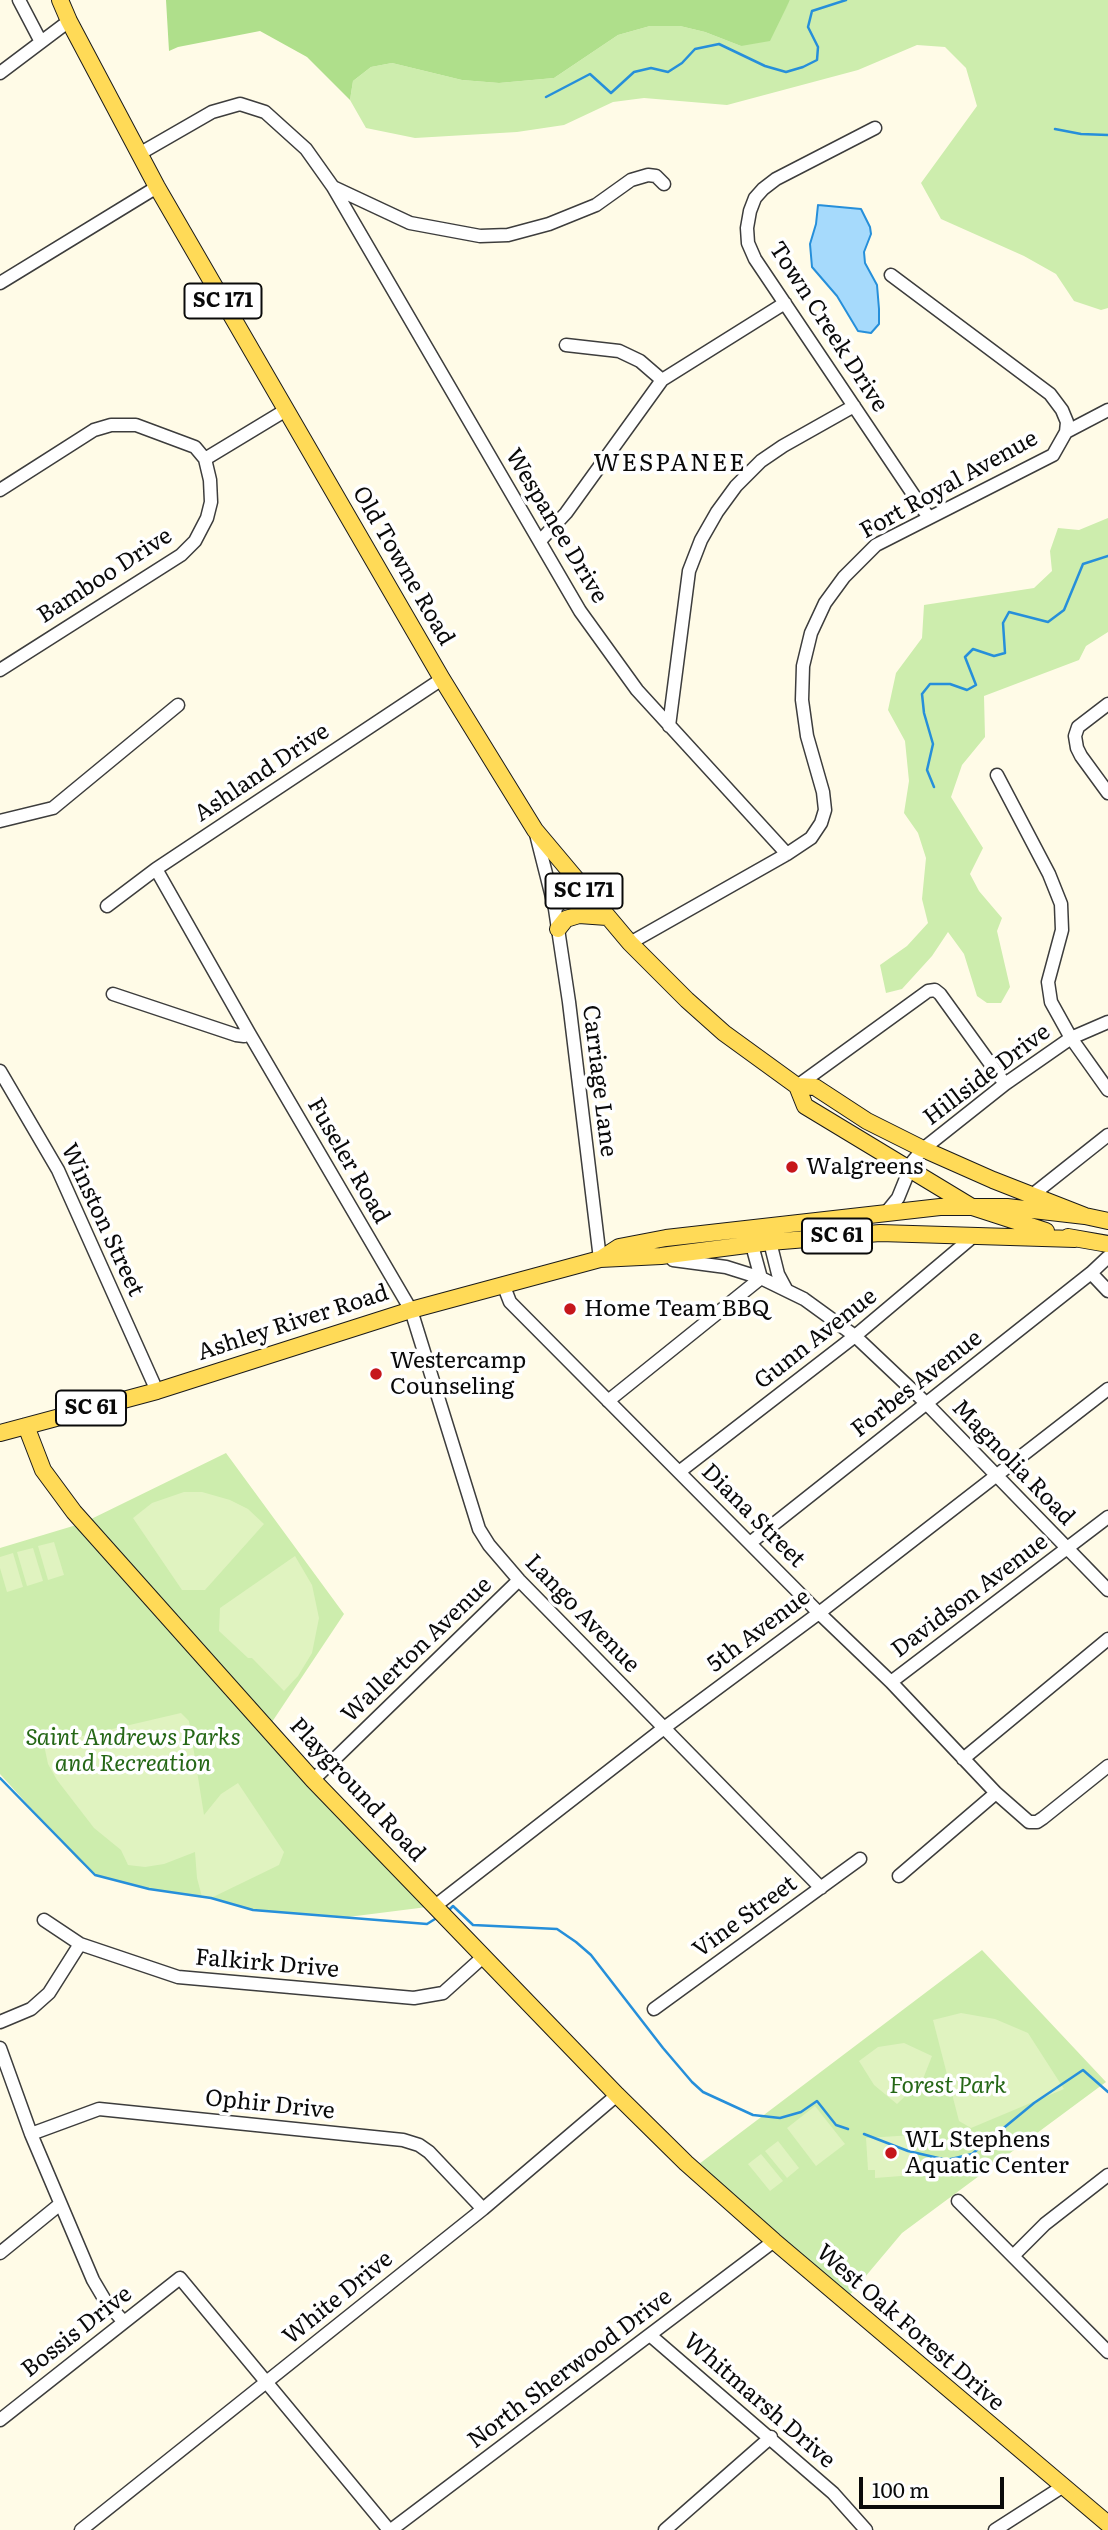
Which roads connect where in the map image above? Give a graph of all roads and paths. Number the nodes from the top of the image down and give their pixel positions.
1 (19, 0) edge
2 (60, 0) edge
3 (69, 21) junction
4 (41, 42) junction
5 (0, 73) edge
6 (875, 128) dead end
7 (139, 154) junction
8 (664, 184) dead end
9 (157, 187) junction
10 (333, 187) junction
11 (891, 275) dead end
12 (0, 284) edge
13 (785, 303) junction
14 (566, 345) dead end
15 (662, 380) junction
16 (854, 406) junction
17 (286, 410) junction
18 (1108, 410) edge
19 (1066, 432) junction
20 (205, 459) junction
21 (0, 490) edge
22 (929, 518) junction
23 (540, 541) junction
24 (0, 670) edge
25 (443, 679) junction
26 (1108, 704) edge
27 (178, 705) dead end
28 (669, 726) junction
29 (997, 775) dead end
30 (1108, 793) edge
31 (0, 821) edge
32 (536, 830) junction
33 (787, 854) junction
34 (156, 869) junction
35 (578, 883) junction
36 (107, 906) dead end
37 (555, 909) junction
38 (607, 917) junction
39 (558, 929) junction
40 (630, 943) junction
41 (113, 994) dead end
42 (1108, 1021) edge
43 (249, 1033) junction
44 (1071, 1038) junction
45 (0, 1071) edge
46 (1006, 1084) junction
47 (797, 1086) junction
48 (1108, 1090) edge
49 (1108, 1135) edge
50 (923, 1149) junction
51 (910, 1168) junction
52 (1031, 1196) junction
53 (972, 1207) junction
54 (885, 1214) junction
55 (1086, 1216) junction
56 (1108, 1221) edge
57 (767, 1226) junction
58 (747, 1228) junction
59 (975, 1235) junction
60 (1075, 1239) junction
61 (770, 1242) junction
62 (1108, 1244) edge
63 (752, 1245) junction
64 (1108, 1256) edge
65 (600, 1259) junction
66 (1091, 1273) junction
67 (761, 1278) junction
68 (503, 1284) junction
69 (787, 1290) junction
70 (1108, 1290) edge
71 (411, 1310) junction
72 (855, 1336) junction
73 (1108, 1389) edge
74 (156, 1391) junction
75 (608, 1401) junction
76 (927, 1404) junction
77 (26, 1426) junction
78 (0, 1433) edge
79 (680, 1472) junction
80 (997, 1476) junction
81 (1108, 1517) edge
82 (750, 1543) junction
83 (1067, 1549) junction
84 (519, 1580) junction
85 (1108, 1590) edge
86 (819, 1613) junction
87 (1108, 1639) edge
88 (891, 1682) junction
89 (664, 1728) junction
90 (963, 1759) junction
91 (1108, 1766) edge
92 (313, 1780) junction
93 (996, 1793) junction
94 (860, 1859) dead end
95 (899, 1876) dead end
96 (821, 1888) junction
97 (435, 1906) junction
98 (44, 1920) dead end
99 (80, 1944) junction
100 (483, 1957) junction
101 (654, 2009) dead end
102 (0, 2022) edge
103 (1, 2053) edge
104 (617, 2095) junction
105 (31, 2134) junction
106 (686, 2163) joint
107 (1108, 2175) edge
108 (958, 2201) dead end
109 (59, 2205) junction
110 (483, 2209) junction
111 (774, 2241) junction
112 (0, 2253) edge
113 (1013, 2256) junction
114 (123, 2321) junction
115 (651, 2336) junction
116 (1108, 2351) edge
117 (265, 2384) junction
118 (0, 2420) edge
119 (771, 2437) junction
120 (1062, 2487) junction
121 (1108, 2524) edge
122 (81, 2530) edge
123 (390, 2530) edge
124 (665, 2530) edge
125 (866, 2530) edge
126 (995, 2530) edge

1 - 4 street
2 - 3 main road, Old Towne Road / SC 171
3 - 4 street
3 - 7 main road, Old Towne Road / SC 171
4 - 5 street
6 - 13 street, Town Creek Drive
7 - 9 main road, Old Towne Road / SC 171
7 - 10 street, Wespanee Drive
8 - 10 street
9 - 12 street
9 - 17 main road, Old Towne Road / SC 171
10 - 23 street, Wespanee Drive
11 - 19 street, Fort Royal Avenue
13 - 15 street
13 - 16 street, Town Creek Drive
14 - 15 street
15 - 23 street
16 - 22 street, Town Creek Drive
16 - 28 street
17 - 20 street
17 - 25 main road, Old Towne Road / SC 171
18 - 19 street
19 - 22 street, Fort Royal Avenue
20 - 21 street
20 - 24 street, Bamboo Drive
22 - 33 street, Fort Royal Avenue
23 - 28 street, Wespanee Drive
25 - 32 main road, Old Towne Road / SC 171
25 - 34 street, Ashland Drive
26 - 30 street
27 - 31 street
28 - 33 street, Wespanee Drive
29 - 44 street
32 - 35 main road, Old Towne Road / SC 171
32 - 37 street, Carriage Lane
33 - 40 street, Fort Royal Avenue
34 - 36 street, Ashland Drive
34 - 43 street, Fuseler Road
35 - 37 street
35 - 38 main road, Old Towne Road / SC 171
37 - 39 street, Carriage Lane
38 - 39 main road
38 - 40 main road, Old Towne Road / SC 171
39 - 65 street, Carriage Lane
40 - 47 main road, Old Towne Road / SC 171
41 - 43 street
42 - 44 street, Hillside Drive
43 - 71 street, Fuseler Road
44 - 46 street, Hillside Drive
44 - 48 street
45 - 74 street, Winston Street
46 - 47 street
46 - 50 street, Hillside Drive
47 - 50 main road, SC 171
47 - 51 main road, SC 171
49 - 52 street
50 - 51 street, Hillside Drive
50 - 52 main road, SC 171
51 - 53 main road, SC 171
51 - 54 street, Hillside Drive
52 - 55 main road, SC 171
53 - 54 main road, Ashley River Road / SC 61
53 - 55 main road, Ashley River Road / SC 61
53 - 60 main road, SC 171
54 - 57 main road, Ashley River Road / SC 61
55 - 56 main road, SC 171
57 - 58 main road, Ashley River Road / SC 61
57 - 61 street
58 - 63 street
58 - 65 main road, Ashley River Road / SC 61
59 - 60 main road, Ashley River Road / SC 61
59 - 61 main road, Ashley River Road / SC 61
59 - 72 street, Gunn Avenue
60 - 62 main road, SC 171
61 - 63 main road, Ashley River Road / SC 61
61 - 69 street
63 - 65 main road, Ashley River Road / SC 61
63 - 67 street
64 - 66 street, Forbes Avenue
65 - 67 street, Magnolia Road
65 - 68 main road, Ashley River Road / SC 61
66 - 70 street
66 - 76 street, Forbes Avenue
67 - 69 street, Magnolia Road
67 - 75 street
68 - 71 main road, Ashley River Road / SC 61
68 - 75 street, Diana Street
69 - 72 street, Magnolia Road
71 - 74 main road, Ashley River Road / SC 61
71 - 84 street, Lango Avenue
72 - 76 street, Magnolia Road
72 - 79 street, Gunn Avenue
73 - 80 street, 5th Avenue
74 - 77 main road, Ashley River Road / SC 61
75 - 79 street, Diana Street
76 - 80 street, Magnolia Road
76 - 82 street, Forbes Avenue
77 - 78 main road, Ashley River Road / SC 61
77 - 92 main road, Playground Road
79 - 82 street, Diana Street
80 - 83 street, Magnolia Road
80 - 86 street, 5th Avenue
81 - 83 street, Davidson Avenue
82 - 86 street, Diana Street
83 - 85 street, Magnolia Road
83 - 88 street, Davidson Avenue
84 - 89 street, Lango Avenue
84 - 92 street, Wallerton Avenue
86 - 88 street, Diana Street
86 - 89 street, 5th Avenue
87 - 90 street
88 - 90 street, Diana Street
89 - 96 street, Lango Avenue
89 - 97 street, 5th Avenue
90 - 93 street, Diana Street
91 - 93 street, Diana Street
92 - 97 main road, Playground Road
93 - 95 street
94 - 96 street, Vine Street
96 - 101 street, Vine Street
97 - 100 main road, Playground Road
98 - 99 street, Falkirk Drive
99 - 100 street, Falkirk Drive
99 - 102 street
100 - 104 main road, Playground Road
103 - 105 street
104 - 106 main road, Playground Road
104 - 110 street, White Drive
105 - 109 street
105 - 110 street, Ophir Drive
106 - 111 main road, West Oak Forest Drive
107 - 113 street
108 - 113 street
109 - 112 street
109 - 114 street
110 - 117 street, White Drive
111 - 115 street, North Sherwood Drive
111 - 120 main road, West Oak Forest Drive
113 - 116 street
114 - 117 street, Bossis Drive
114 - 118 street, Bossis Drive
115 - 119 street, Whitmarsh Drive
115 - 123 street, North Sherwood Drive
117 - 122 street, White Drive
117 - 123 street
119 - 124 street
119 - 125 street, Whitmarsh Drive
120 - 121 main road, West Oak Forest Drive
120 - 126 street

